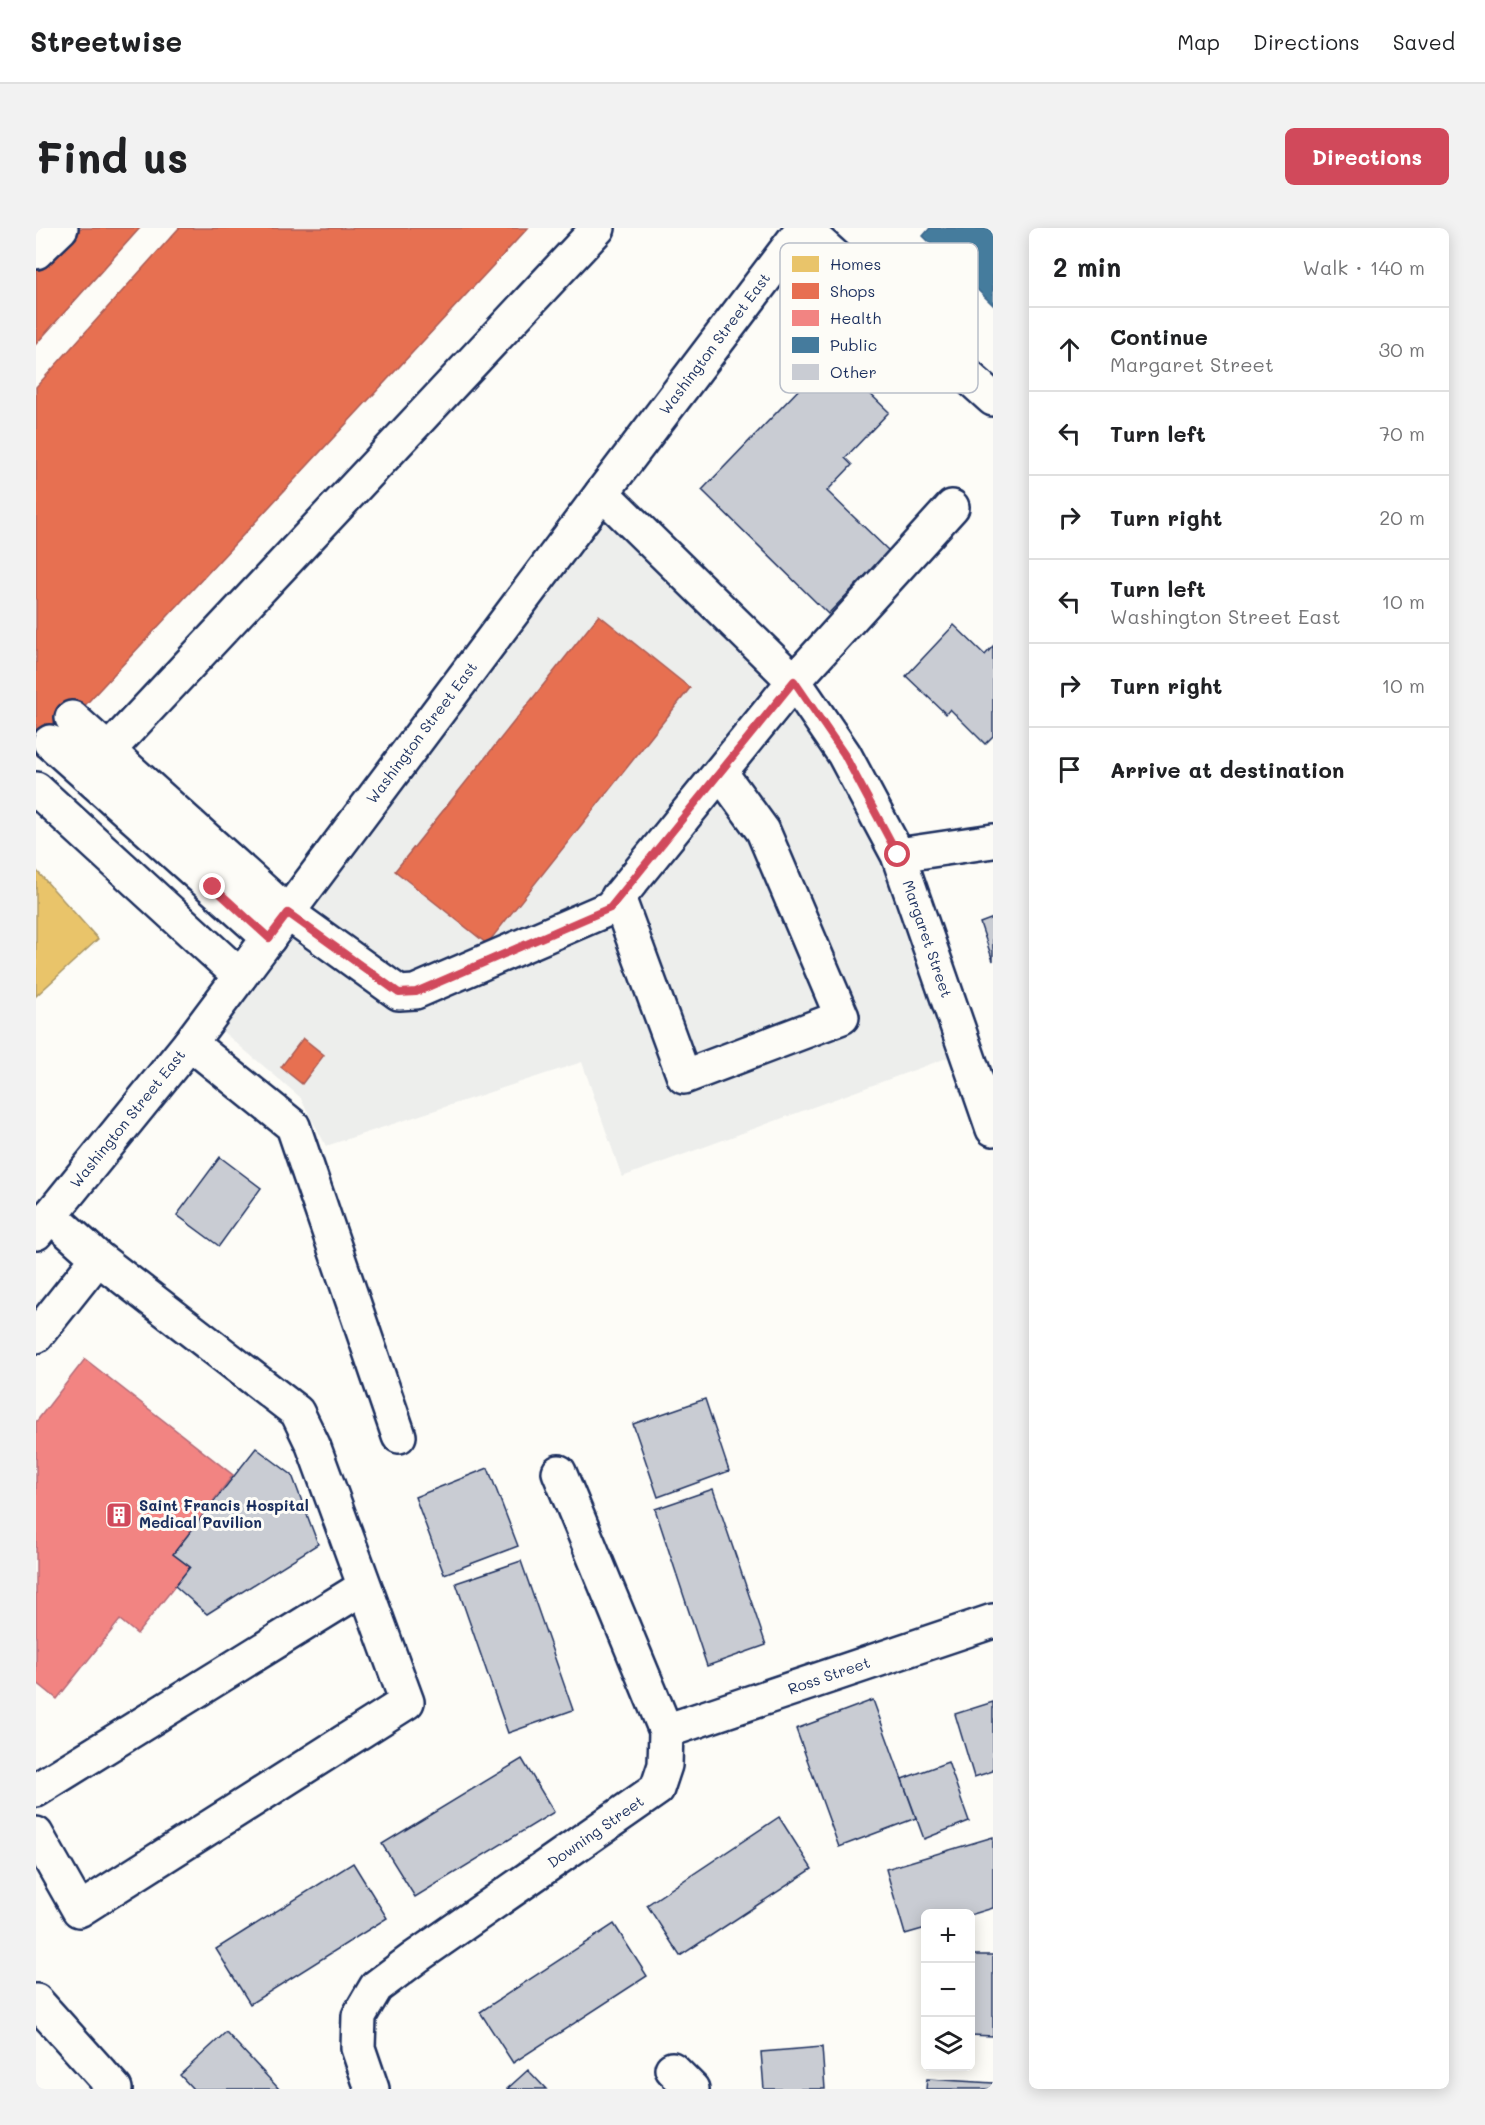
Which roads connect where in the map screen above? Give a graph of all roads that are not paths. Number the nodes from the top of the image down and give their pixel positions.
1 (61, 228) edge
2 (598, 228) edge
3 (803, 228) edge
4 (792, 243) edge
5 (820, 243) edge
6 (36, 252) edge
7 (780, 258) edge
8 (978, 386) edge
9 (993, 399) edge
10 (602, 493) junction
11 (952, 507) dead end
12 (794, 681) junction
13 (72, 718) dead end
14 (50, 742) dead end
15 (108, 751) junction
16 (720, 772) junction
17 (36, 789) edge
18 (993, 841) edge
19 (898, 855) junction
20 (618, 897) junction
21 (278, 925) junction
22 (240, 976) junction
23 (190, 1043) junction
24 (993, 1129) edge
25 (43, 1224) edge
26 (98, 1258) junction
27 (36, 1336) edge
28 (399, 1436) dead end
29 (559, 1472) dead end
30 (364, 1587) junction
31 (993, 1621) edge
32 (666, 1731) junction
33 (36, 1790) edge
34 (36, 1834) edge
35 (36, 2001) edge
36 (115, 2089) edge
37 (372, 2089) edge

1 - 6 street
2 - 15 street
3 - 4 street, Washington Street East
3 - 5 street
7 - 10 street, Washington Street East
8 - 9 street
10 - 12 street, Margaret Street
10 - 21 street, Washington Street East
11 - 12 street
12 - 16 street
12 - 19 street, Margaret Street
13 - 15 street
14 - 21 street
15 - 21 street
16 - 20 street
16 - 20 street
17 - 22 street
18 - 19 street
19 - 24 street, Margaret Street
20 - 21 street
21 - 22 street, Washington Street East
22 - 23 street, Washington Street East
23 - 25 street, Washington Street East
23 - 28 street
25 - 26 street
26 - 27 street
26 - 30 street
29 - 32 street, Downing Street
30 - 33 street
30 - 34 street
31 - 32 street, Ross Street
32 - 37 street, Downing Street
35 - 36 street

